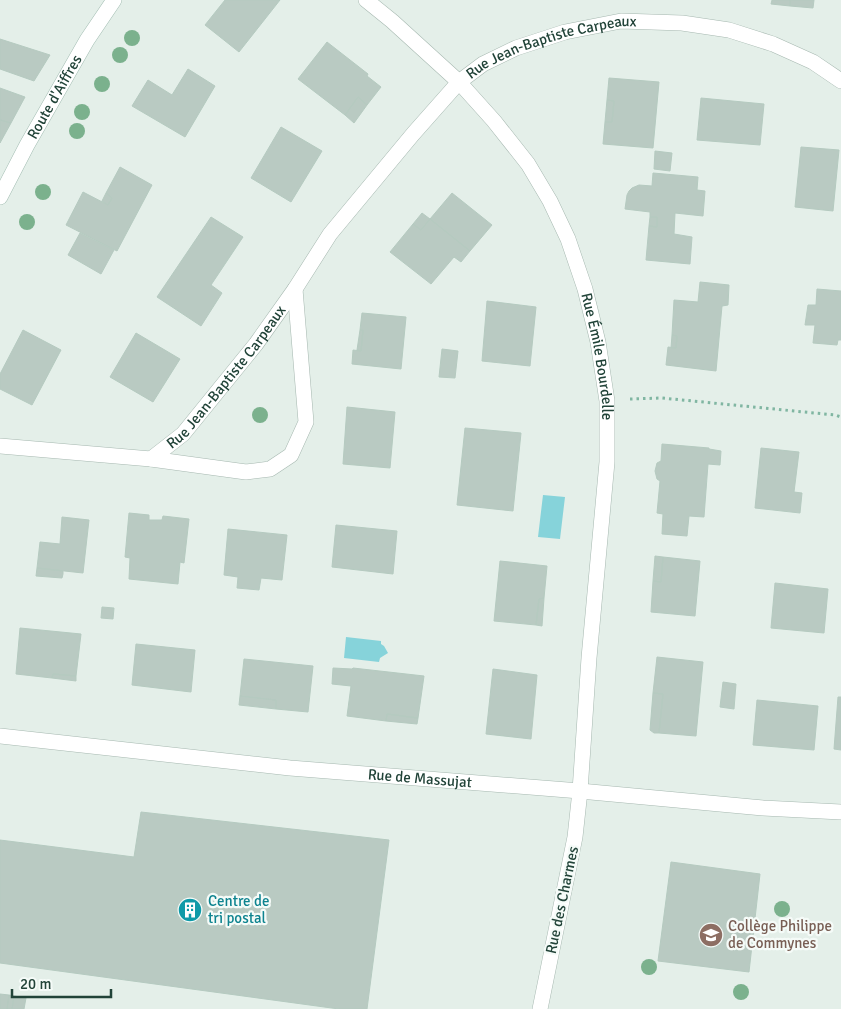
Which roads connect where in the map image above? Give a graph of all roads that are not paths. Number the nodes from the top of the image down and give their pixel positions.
1 (114, 0) edge
2 (366, 0) edge
3 (841, 81) edge
4 (459, 82) junction
5 (0, 197) edge
6 (295, 288) junction
7 (0, 446) edge
8 (151, 460) junction
9 (0, 736) edge
10 (580, 791) junction
11 (841, 812) edge
12 (540, 1009) edge

1 - 5 street, Route d'Aiffres
2 - 4 street, Rue Émile Bourdelle
3 - 4 street, Rue Jean-Baptiste Carpeaux
4 - 6 street, Rue Jean-Baptiste Carpeaux
4 - 10 street, Rue Émile Bourdelle
6 - 8 street, Rue Jean-Baptiste Carpeaux
6 - 8 street, Rue Jean-Baptiste Carpeaux
7 - 8 street, Rue Jean-Baptiste Carpeaux
9 - 10 street, Rue de Massujat
10 - 11 street, Rue de Massujat
10 - 12 street, Rue des Charmes

